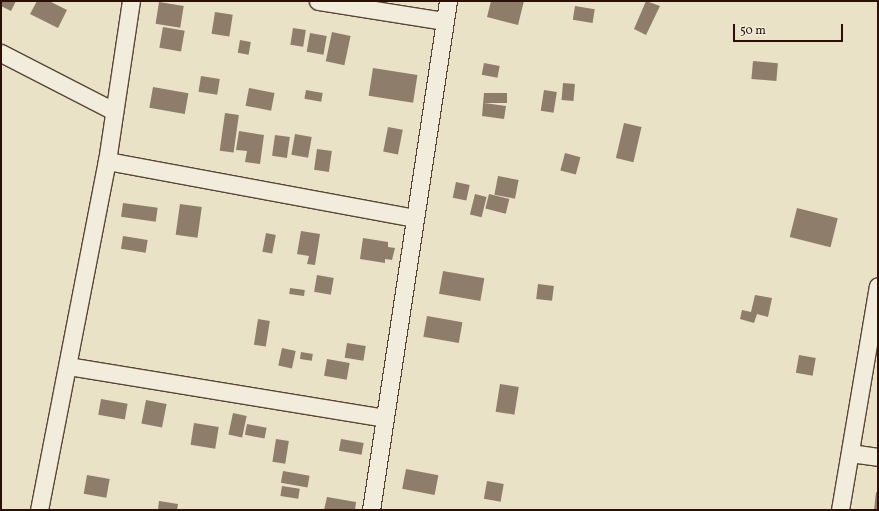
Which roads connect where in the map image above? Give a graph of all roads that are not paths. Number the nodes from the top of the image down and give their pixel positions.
1 (131, 1) edge
2 (318, 1) edge
3 (448, 1) edge
4 (444, 22) junction
5 (1, 53) edge
6 (114, 111) junction
7 (107, 161) junction
8 (414, 218) junction
9 (878, 286) edge
10 (68, 366) junction
11 (384, 418) junction
12 (850, 453) junction
13 (878, 457) edge
14 (39, 510) edge
15 (371, 510) edge
16 (840, 510) edge

1 - 6 street
2 - 4 street
3 - 4 street
4 - 8 street
5 - 6 street
6 - 7 street
7 - 8 street
7 - 10 street
8 - 11 street
9 - 12 street
10 - 11 street
10 - 14 street
11 - 15 street
12 - 13 street
12 - 16 street

